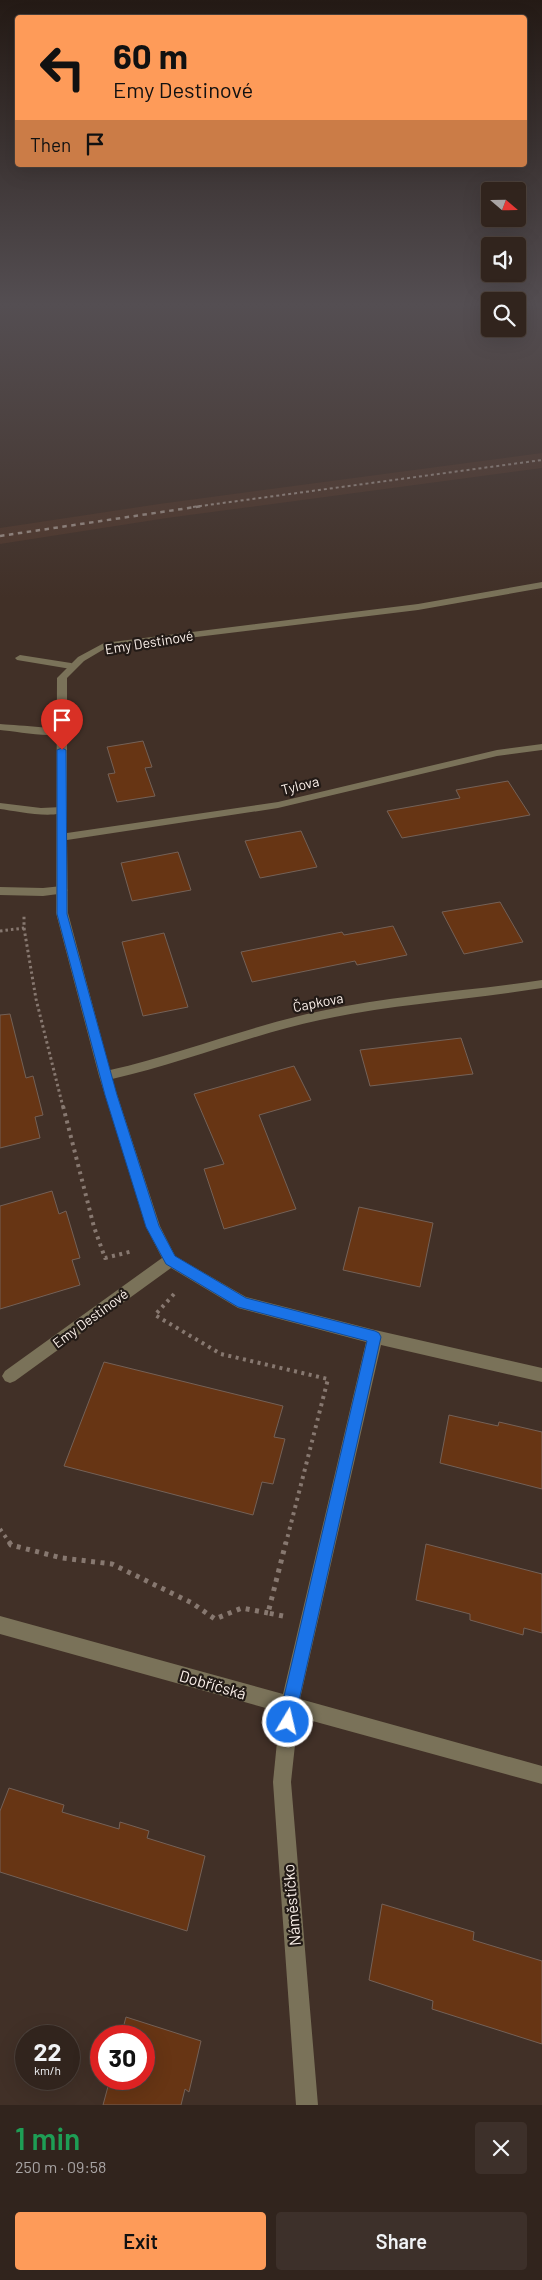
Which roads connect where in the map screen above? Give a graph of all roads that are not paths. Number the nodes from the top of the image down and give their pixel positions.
1 (542, 586) edge
2 (20, 658) dead end
3 (71, 666) junction
4 (0, 727) edge
5 (62, 731) junction
6 (542, 747) edge
7 (0, 806) edge
8 (62, 810) junction
9 (62, 837) junction
10 (62, 890) junction
11 (0, 891) edge
12 (542, 984) edge
13 (105, 1076) junction
14 (170, 1260) junction
15 (375, 1337) junction
16 (10, 1376) dead end
17 (542, 1376) edge
18 (0, 1625) edge
19 (290, 1705) junction
20 (542, 1775) edge
21 (308, 2105) edge

1 - 3 street, Emy Destinové
2 - 3 street
3 - 5 street
4 - 5 street
5 - 8 street
6 - 9 street, Tylova
7 - 8 street
8 - 9 street
9 - 10 street
10 - 11 street
10 - 13 street
12 - 13 street, Čapkova
13 - 14 street
14 - 15 street
14 - 16 street, Emy Destinové
15 - 17 street
15 - 19 street
18 - 19 street, Dobříčská
19 - 20 street, Dobříčská
19 - 21 street, Náměstíčko

